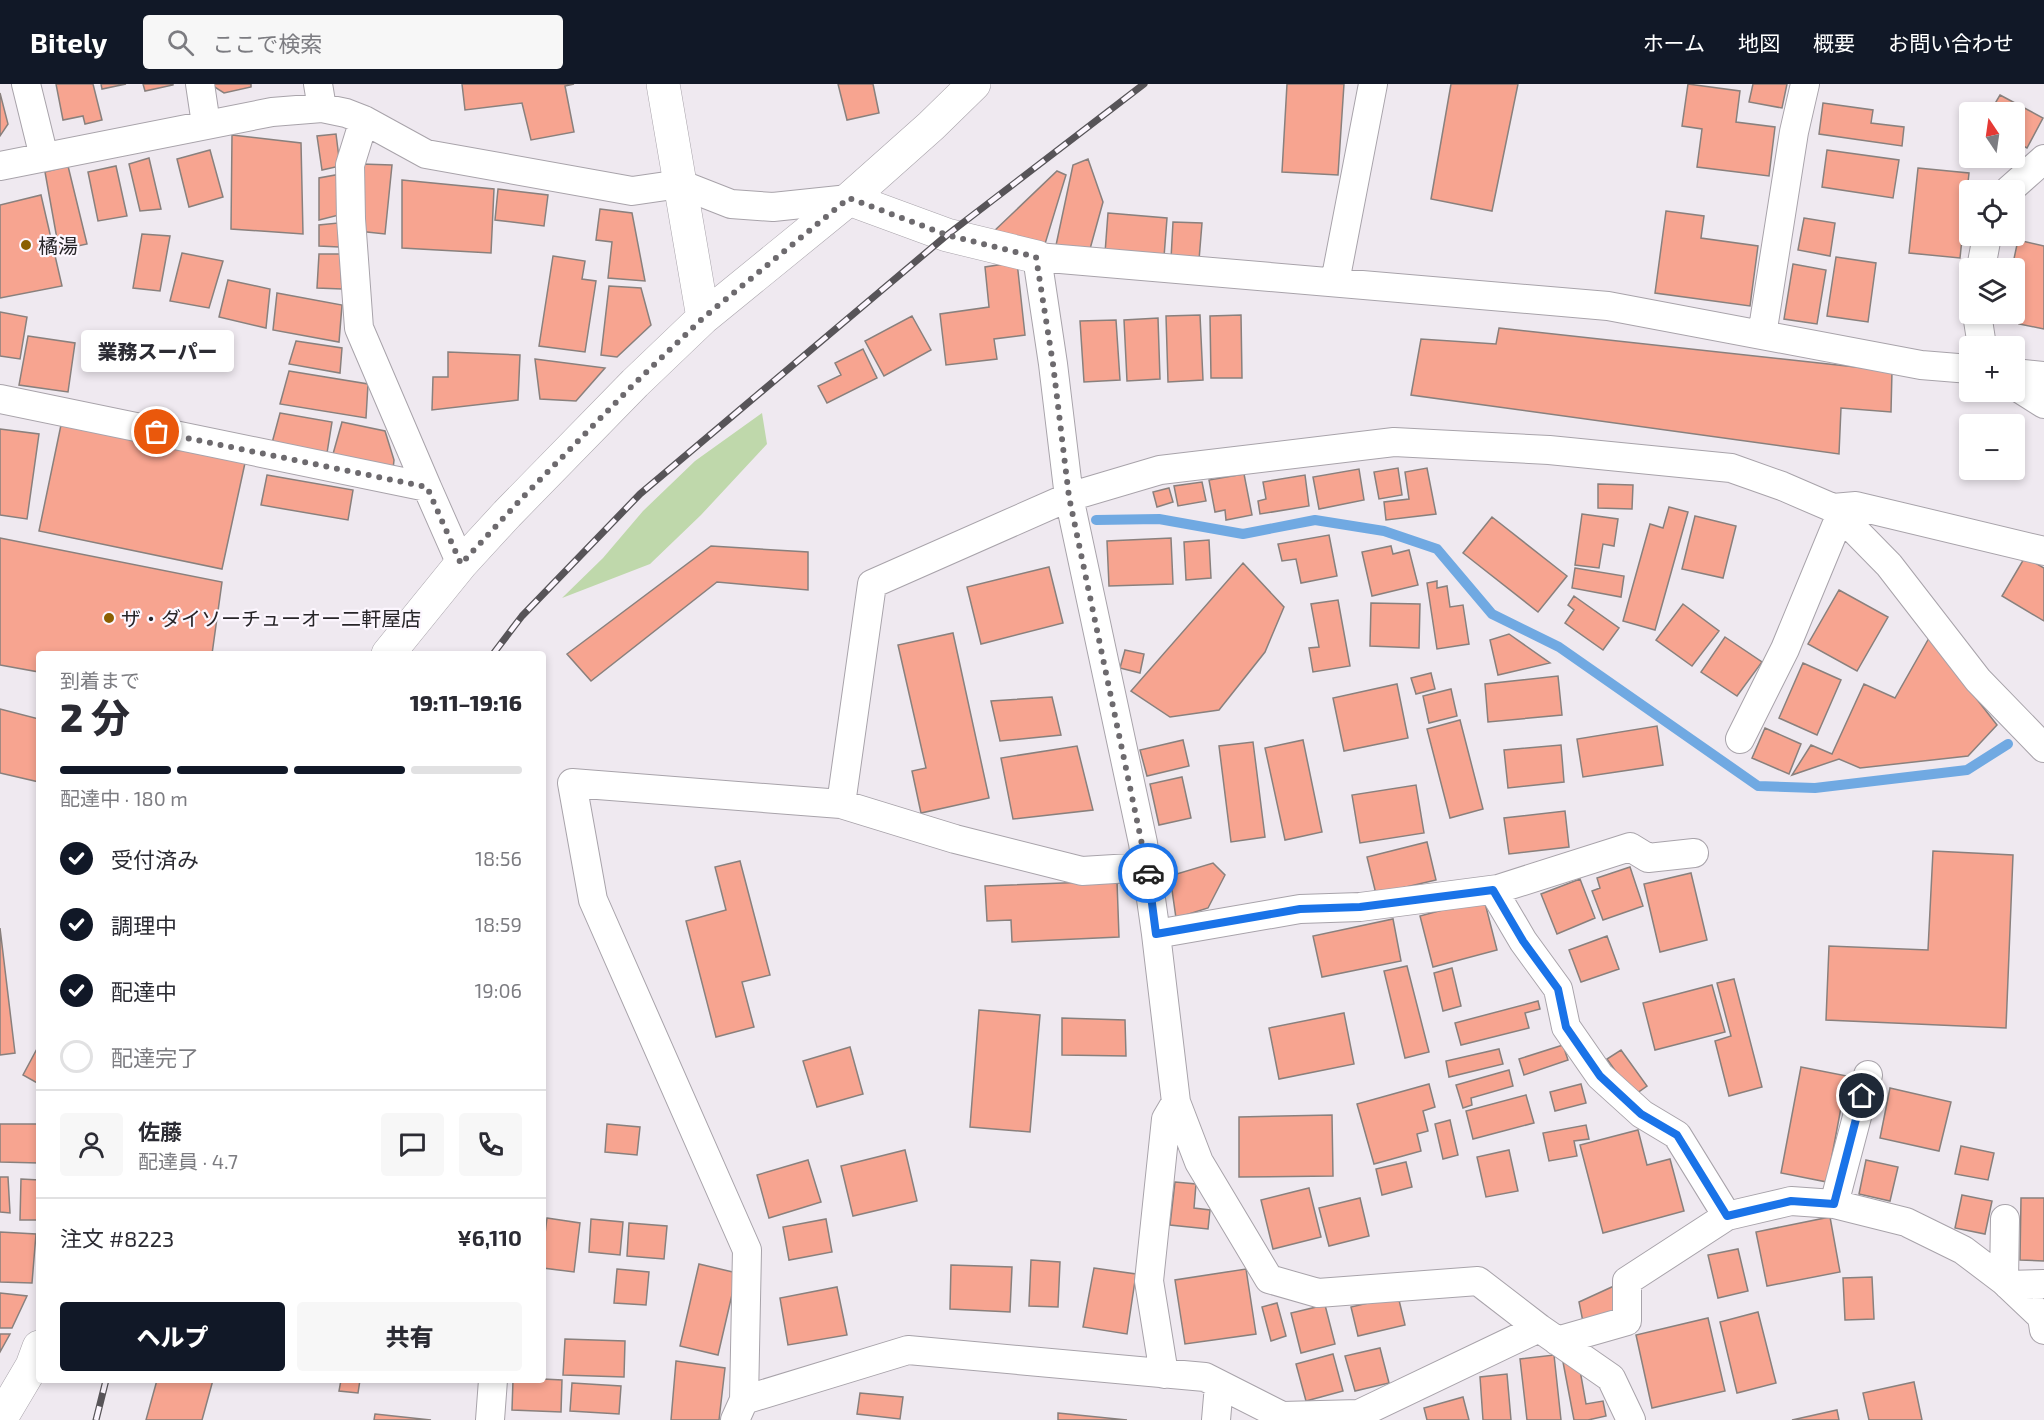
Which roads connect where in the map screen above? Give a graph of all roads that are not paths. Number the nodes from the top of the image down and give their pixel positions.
1 (26, 84) edge
2 (200, 84) edge
3 (663, 84) edge
4 (974, 84) edge
5 (1373, 84) edge
6 (1805, 84) edge
7 (320, 96) edge
8 (364, 120) junction
9 (206, 124) junction
10 (44, 157) junction
11 (2044, 159) edge
12 (0, 166) edge
13 (2020, 180) edge
14 (680, 184) junction
15 (849, 198) junction
16 (1036, 257) junction
17 (1335, 282) junction
18 (703, 318) junction
19 (1762, 334) junction
20 (1959, 368) edge
21 (2025, 374) edge
22 (2044, 376) edge
23 (2025, 393) edge
24 (0, 399) edge
25 (2044, 404) edge
26 (427, 487) junction
27 (1069, 497) junction
28 (1837, 512) junction
29 (2044, 551) edge
30 (461, 564) junction
31 (390, 651) edge
32 (1740, 739) dead end
33 (2044, 748) edge
34 (841, 804) junction
35 (1694, 853) dead end
36 (1147, 867) junction
37 (1493, 890) junction
38 (1156, 934) junction
39 (1868, 1075) dead end
40 (1176, 1102) junction
41 (1834, 1204) junction
42 (1727, 1216) junction
43 (2005, 1219) dead end
44 (2006, 1283) junction
45 (2044, 1284) edge
46 (2044, 1330) edge
47 (1548, 1334) junction
48 (36, 1355) edge
49 (1164, 1374) junction
50 (494, 1383) edge
51 (1219, 1385) junction
52 (740, 1410) edge
53 (1282, 1418) edge
54 (0, 1420) edge
55 (490, 1420) edge
56 (1216, 1420) edge
57 (1631, 1420) edge

1 - 10 street
2 - 9 street
3 - 14 street
4 - 15 street
5 - 17 street
6 - 19 street
7 - 8 street
7 - 9 street
8 - 14 street
8 - 26 street
9 - 10 street
10 - 12 street
11 - 13 street
14 - 15 street
14 - 18 street
15 - 16 street
15 - 18 street
16 - 17 street
16 - 27 street
17 - 19 street
18 - 30 street
19 - 20 street
21 - 22 street
23 - 25 street
24 - 26 street
26 - 30 street
27 - 28 street
27 - 34 street
27 - 36 street
28 - 29 street
28 - 32 street
28 - 33 street
30 - 31 street
34 - 36 street
34 - 52 street
35 - 37 street
36 - 38 street
37 - 38 street
37 - 42 street
38 - 40 street
39 - 41 street
40 - 47 street
40 - 49 street
41 - 42 street
41 - 44 street
42 - 47 street
43 - 44 street
44 - 45 street
44 - 46 street
47 - 53 street
47 - 57 street
48 - 54 street
49 - 51 street
49 - 52 street
50 - 55 street
51 - 53 street
51 - 56 street

